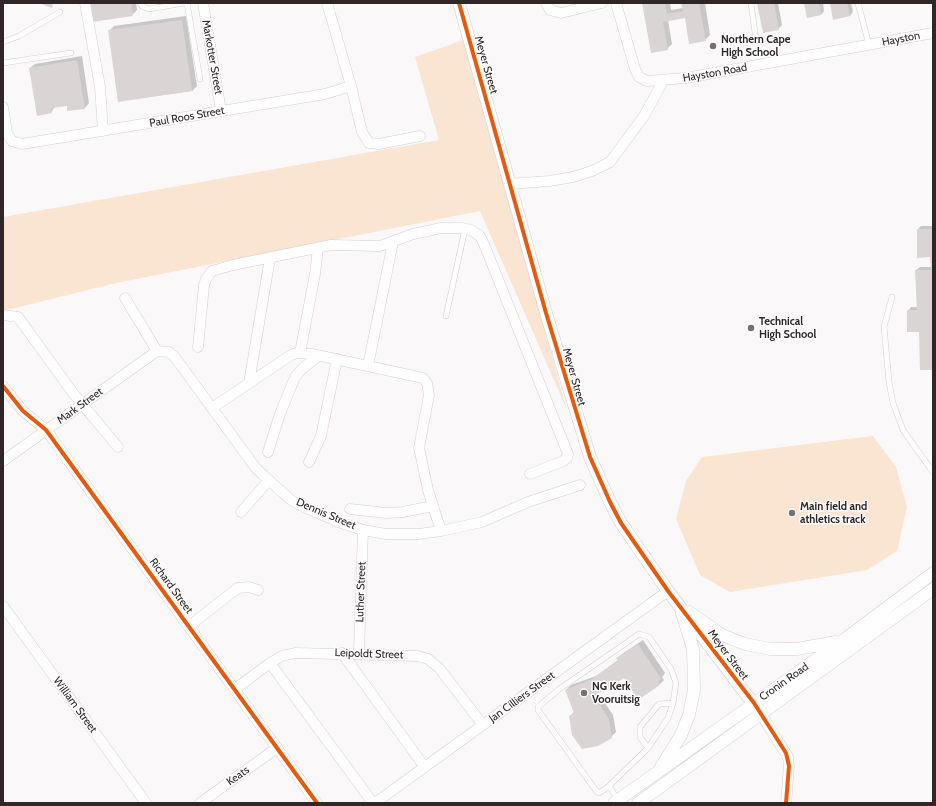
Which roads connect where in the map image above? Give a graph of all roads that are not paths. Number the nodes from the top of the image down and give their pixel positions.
1 (85, 3) edge
2 (140, 3) edge
3 (185, 3) edge
4 (203, 3) edge
5 (326, 3) edge
6 (459, 3) edge
7 (546, 3) edge
8 (602, 3) edge
9 (616, 3) edge
10 (751, 3) edge
11 (858, 3) edge
12 (167, 5) edge
13 (60, 12) dead end
14 (933, 33) edge
15 (756, 40) dead end
16 (3, 42) edge
17 (868, 46) junction
18 (71, 53) dead end
19 (3, 64) edge
20 (200, 79) dead end
21 (663, 81) junction
22 (351, 86) junction
23 (3, 107) edge
24 (221, 111) junction
25 (103, 131) junction
26 (420, 136) dead end
27 (510, 184) junction
28 (465, 228) junction
29 (393, 242) junction
30 (318, 248) junction
31 (270, 258) junction
32 (892, 296) dead end
33 (125, 298) dead end
34 (3, 315) edge
35 (446, 316) dead end
36 (198, 347) dead end
37 (157, 351) junction
38 (300, 353) junction
39 (318, 356) junction
40 (337, 359) junction
41 (368, 366) junction
42 (249, 383) junction
43 (3, 386) edge
44 (82, 404) junction
45 (212, 408) junction
46 (46, 430) junction
47 (118, 447) dead end
48 (268, 452) dead end
49 (3, 462) edge
50 (309, 462) dead end
51 (933, 472) edge
52 (530, 474) dead end
53 (269, 480) junction
54 (580, 485) dead end
55 (433, 506) junction
56 (350, 509) dead end
57 (241, 512) dead end
58 (364, 530) junction
59 (441, 531) junction
60 (933, 573) edge
61 (933, 589) edge
62 (258, 590) dead end
63 (668, 592) junction
64 (679, 605) junction
65 (3, 606) edge
66 (189, 626) junction
67 (845, 639) junction
68 (342, 653) junction
69 (360, 653) junction
70 (270, 663) junction
71 (235, 689) junction
72 (673, 703) junction
73 (754, 703) junction
74 (761, 714) junction
75 (482, 725) junction
76 (277, 748) junction
77 (648, 748) junction
78 (424, 766) junction
79 (657, 773) junction
80 (609, 786) junction
81 (617, 802) edge
82 (146, 803) edge
83 (200, 803) edge
84 (317, 803) edge
85 (374, 803) edge
86 (638, 803) edge
87 (786, 803) edge

1 - 25 street
2 - 12 lane
3 - 12 lane
3 - 20 lane
4 - 24 street, Markotter Street
5 - 22 street
6 - 27 street, Meyer Street
7 - 8 street
9 - 21 street, Hayston Road
10 - 15 lane
11 - 17 lane
13 - 16 lane
14 - 17 street, Hayston
17 - 21 street, Hayston Road
18 - 19 lane
21 - 27 street
22 - 24 street, Paul Roos Street
22 - 26 street
23 - 25 street, Paul Roos Street
24 - 25 street, Paul Roos Street
27 - 63 street, Meyer Street
28 - 29 street
28 - 35 lane
28 - 52 street
29 - 30 street
29 - 41 street
30 - 31 street
30 - 38 street
31 - 36 street
31 - 42 street
32 - 51 lane
33 - 37 street
34 - 44 street
37 - 44 street, Mark Street
37 - 45 street, Dennis Street
38 - 39 street
38 - 42 street
39 - 40 street
39 - 48 street
40 - 41 street
40 - 50 street
41 - 55 street
42 - 45 street
43 - 46 street, Richard Street
44 - 46 street, Mark Street
44 - 47 street
45 - 53 street, Dennis Street
46 - 49 street, Mark Street
46 - 66 street, Richard Street
53 - 57 street
53 - 58 street, Dennis Street
54 - 59 street, Dennis Street
55 - 56 street
55 - 59 street
58 - 59 street, Dennis Street
58 - 69 street, Luther Street
60 - 67 street, Cronin Road
61 - 74 street, Cronin Road
62 - 66 street
63 - 64 street, Meyer Street
63 - 75 street, Jan Cilliers Street
64 - 67 street
64 - 73 street, Meyer Street
64 - 79 street
65 - 82 street, William Street
66 - 71 street, Richard Street
67 - 73 street, Cronin Road
68 - 69 street, Leipoldt Street
68 - 70 street, Leipoldt Street
68 - 78 street
69 - 75 street, Leipoldt Street
70 - 71 street, Leipoldt Street
70 - 85 street
71 - 76 street, Richard Street
72 - 77 lane
72 - 77 lane
72 - 80 lane
73 - 74 street, Meyer Street
73 - 79 street, Cronin Road
74 - 86 street, Cronin Road
74 - 87 street
75 - 78 street, Jan Cilliers Street
76 - 83 street, Keats
76 - 84 street, Richard Street
77 - 80 lane
78 - 85 street, Jan Cilliers Street
79 - 81 street, Cronin Road
80 - 81 lane

